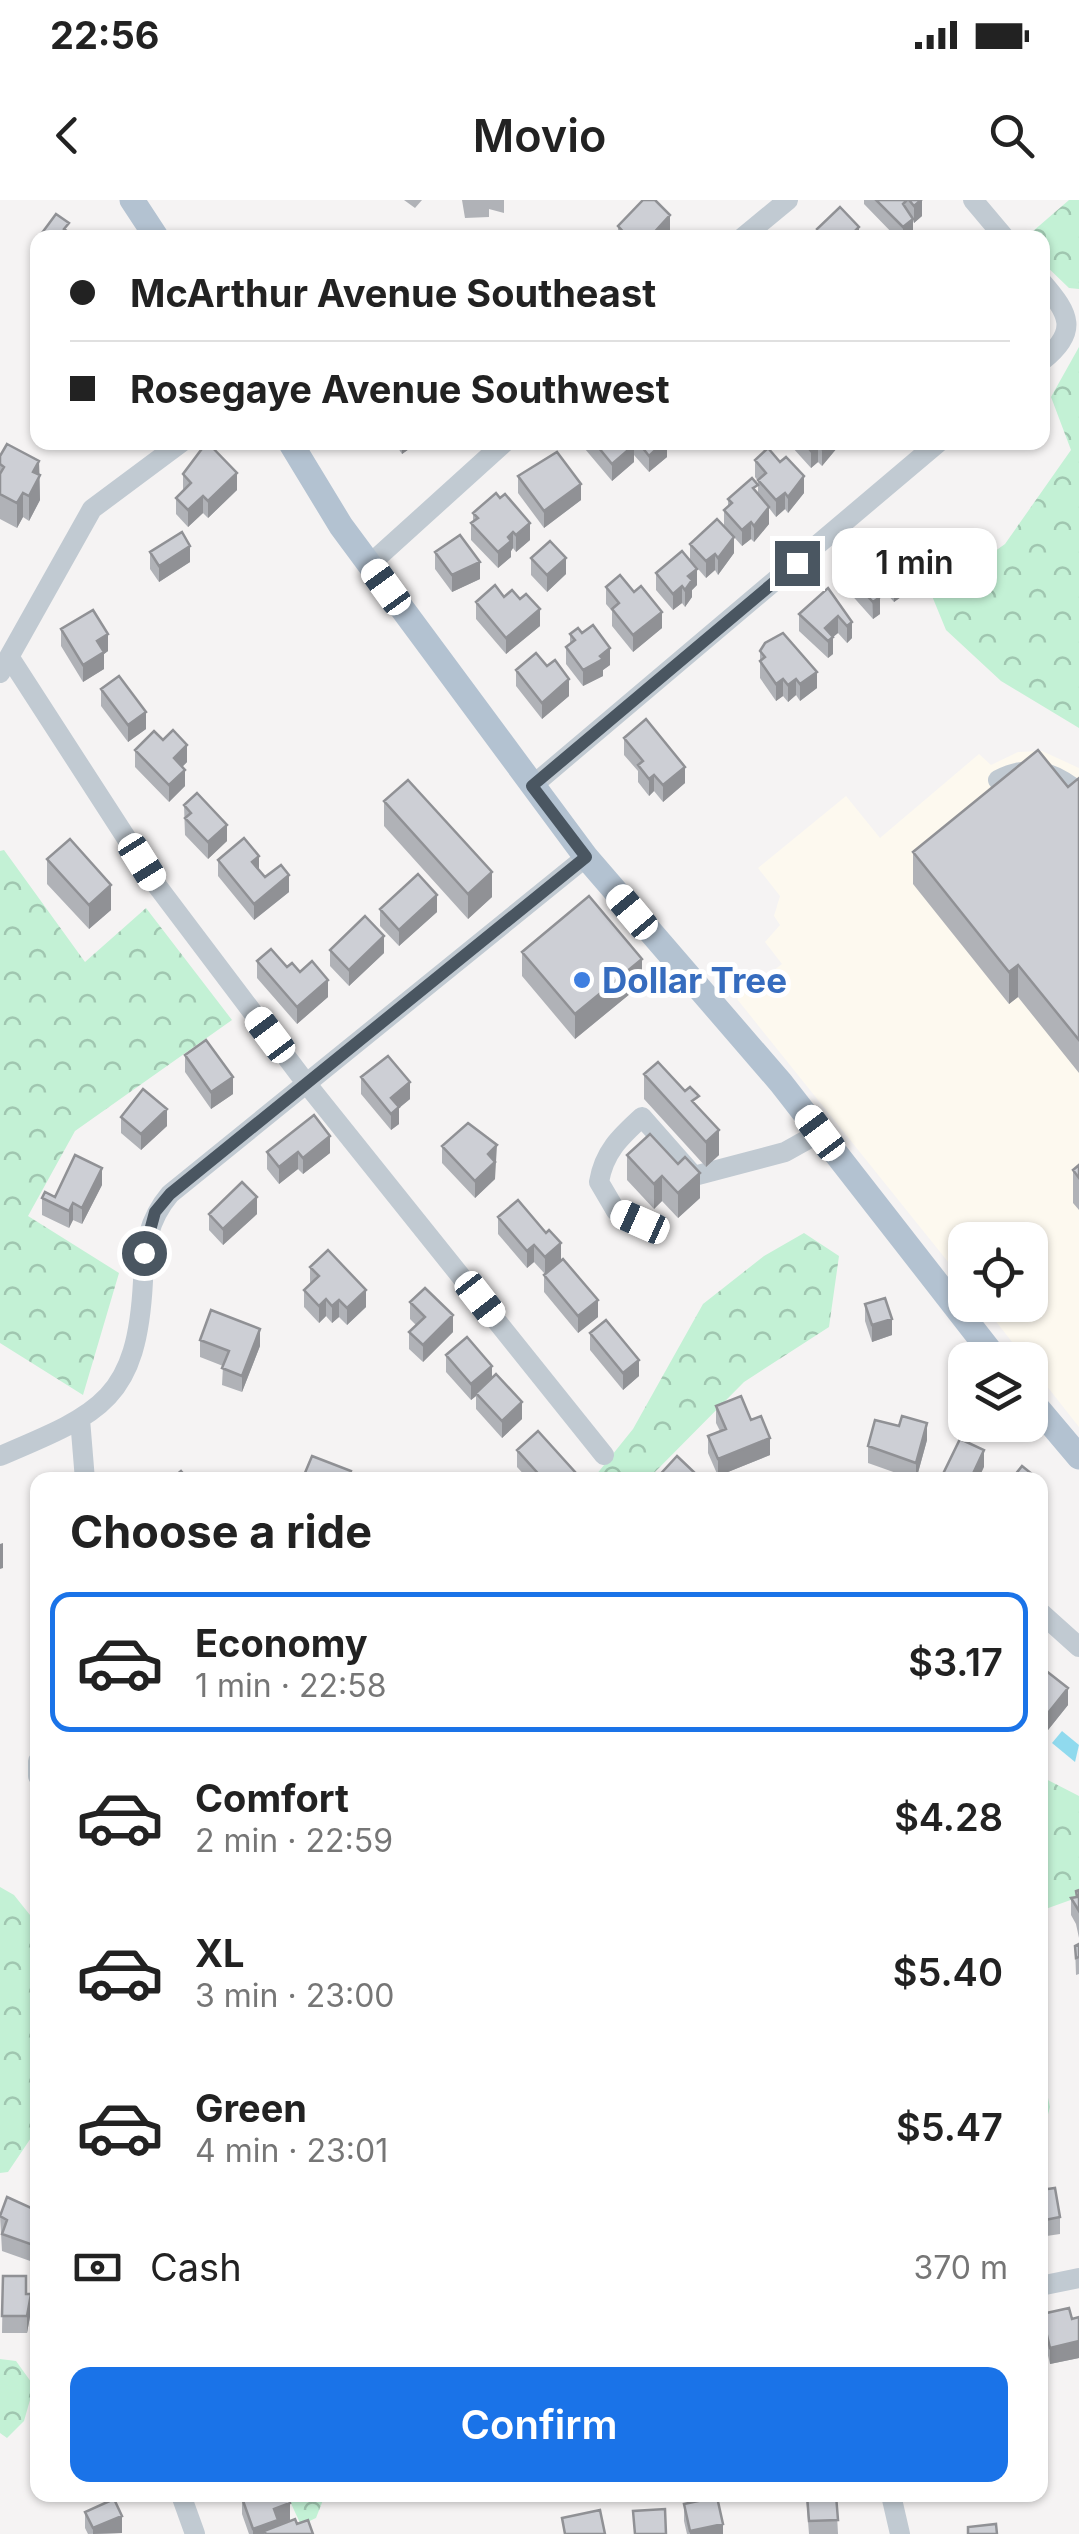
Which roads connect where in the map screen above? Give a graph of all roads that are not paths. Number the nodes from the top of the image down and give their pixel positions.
1 (132, 200) edge
2 (788, 200) edge
3 (973, 200) edge
4 (152, 230) edge
5 (752, 230) edge
6 (998, 230) edge
7 (1050, 292) edge
8 (1050, 355) edge
9 (171, 450) edge
10 (295, 450) edge
11 (497, 450) edge
12 (930, 450) edge
13 (370, 565) junction
14 (5, 665) edge
15 (998, 780) edge
16 (532, 786) junction
17 (1079, 792) edge
18 (586, 857) junction
19 (306, 1083) junction
20 (820, 1133) junction
21 (640, 1222) dead end
22 (983, 1342) edge
23 (80, 1420) junction
24 (1048, 1420) edge
25 (604, 1455) dead end
26 (0, 1456) edge
27 (1079, 1457) edge
28 (84, 1472) edge
29 (1048, 1623) edge
30 (1079, 1647) edge
31 (1079, 2278) edge
32 (1048, 2284) edge
33 (184, 2502) edge
34 (893, 2502) edge
35 (196, 2534) edge
36 (900, 2534) edge

1 - 4 main road
2 - 5 street
3 - 6 street
7 - 8 street
9 - 14 street
10 - 13 main road
11 - 13 street
12 - 16 street
13 - 16 main road
14 - 19 street
15 - 17 street
16 - 18 main road
18 - 19 street
18 - 20 main road
19 - 23 street
19 - 25 street
20 - 21 street
20 - 22 main road
23 - 26 street
23 - 28 street
24 - 27 main road
29 - 30 street
31 - 32 street
33 - 35 street
34 - 36 street

